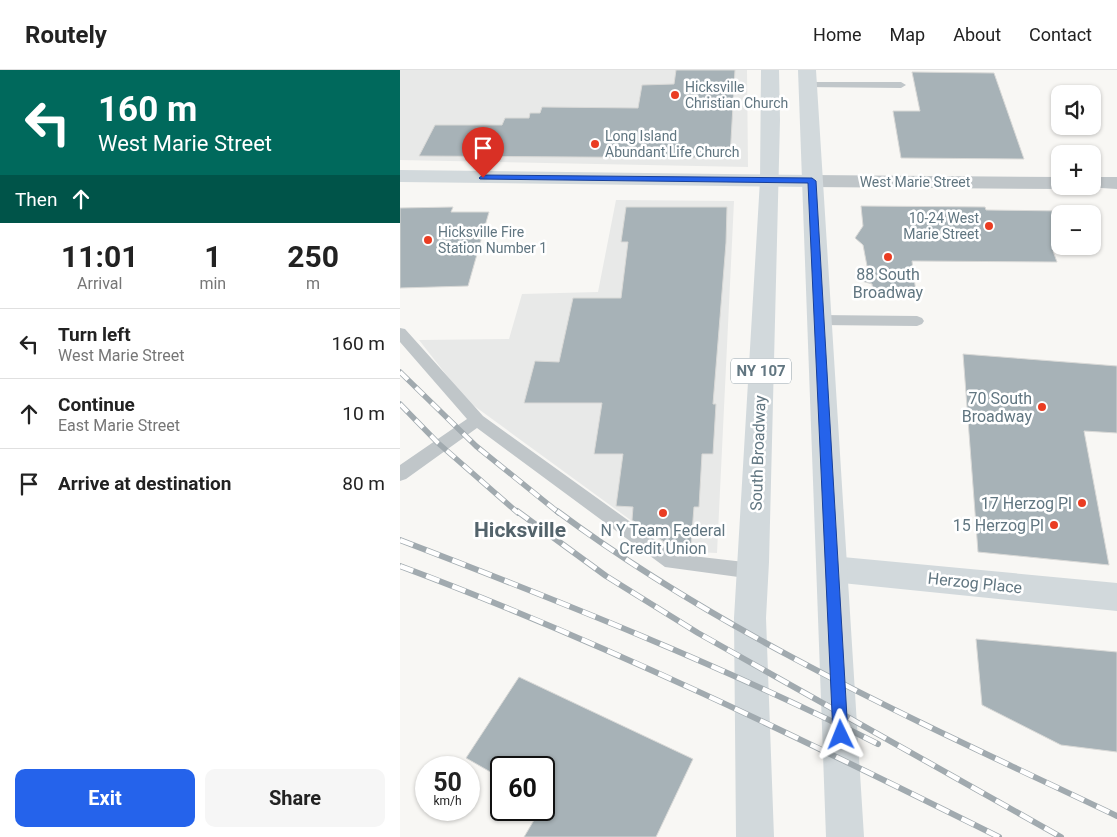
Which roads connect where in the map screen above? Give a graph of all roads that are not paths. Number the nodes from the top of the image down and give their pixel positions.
1 (770, 70) edge
2 (808, 78) edge
3 (902, 85) dead end
4 (400, 176) edge
5 (770, 180) junction
6 (812, 181) junction
7 (1051, 183) edge
8 (1101, 183) edge
9 (1117, 183) edge
10 (819, 320) junction
11 (917, 321) dead end
12 (400, 333) edge
13 (477, 420) junction
14 (400, 474) edge
15 (832, 569) junction
16 (753, 571) junction
17 (1117, 597) edge
18 (755, 837) edge
19 (845, 837) edge

1 - 5 main road, South Broadway / NY 107
2 - 3 lane
2 - 6 main road
4 - 5 main road, West Marie Street
5 - 6 main road, West Marie Street
5 - 16 main road, South Broadway / NY 107
6 - 7 street, West Marie Street
6 - 10 main road
8 - 9 street
10 - 11 lane
10 - 15 main road
12 - 13 lane
13 - 14 lane
13 - 16 lane
15 - 17 main road, Herzog Place
15 - 19 main road
16 - 18 main road, South Broadway / NY 107

